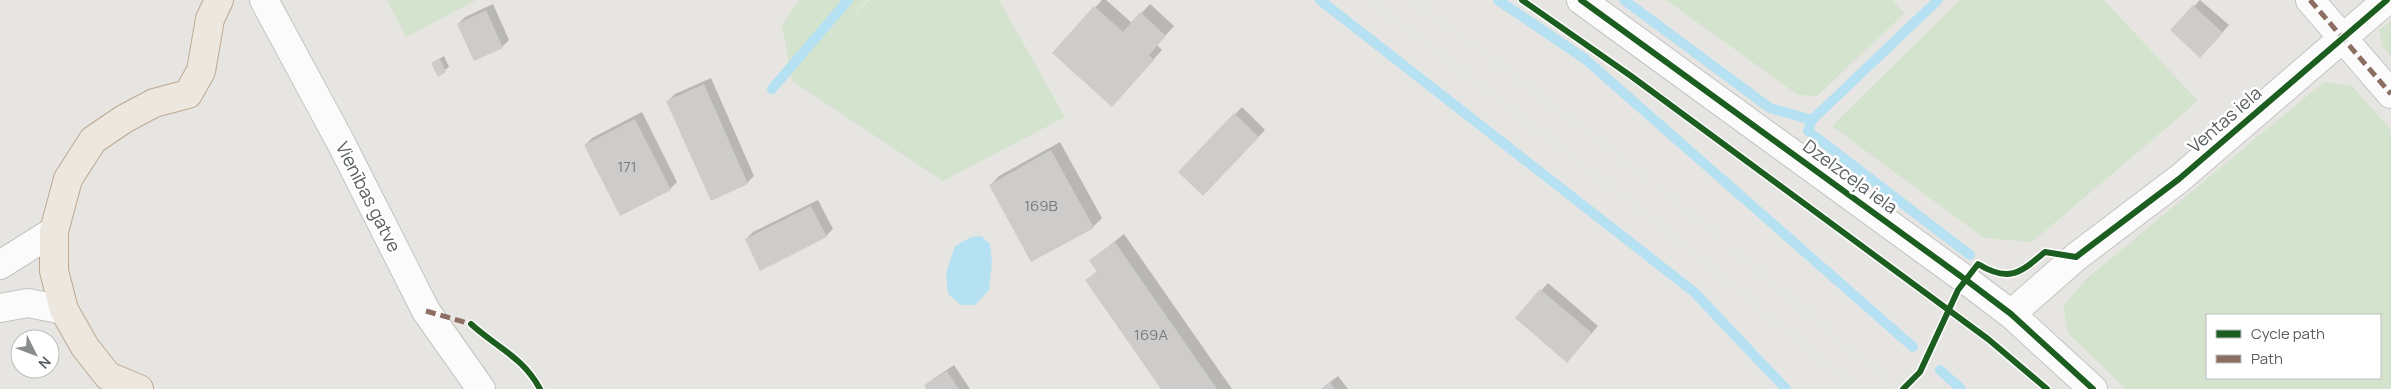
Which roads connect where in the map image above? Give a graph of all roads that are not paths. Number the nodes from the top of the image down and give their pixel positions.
1 (219, 0) edge
2 (264, 0) edge
3 (1581, 0) edge
4 (2310, 0) edge
5 (2387, 0) edge
6 (2343, 39) junction
7 (2391, 94) edge
8 (54, 231) junction
9 (0, 265) edge
10 (0, 308) edge
11 (64, 310) junction
12 (2010, 314) junction
13 (107, 382) edge
14 (480, 386) edge
15 (139, 389) edge
16 (2092, 389) edge

1 - 8 highway
2 - 14 street, Vienības gatve
3 - 12 street, Dzelzceļa iela
4 - 6 street
5 - 6 street, Ventas iela
6 - 7 street
6 - 12 street, Ventas iela
8 - 9 street
8 - 11 highway
10 - 11 street
11 - 13 highway
12 - 16 street, Dzelzceļa iela
13 - 15 highway

